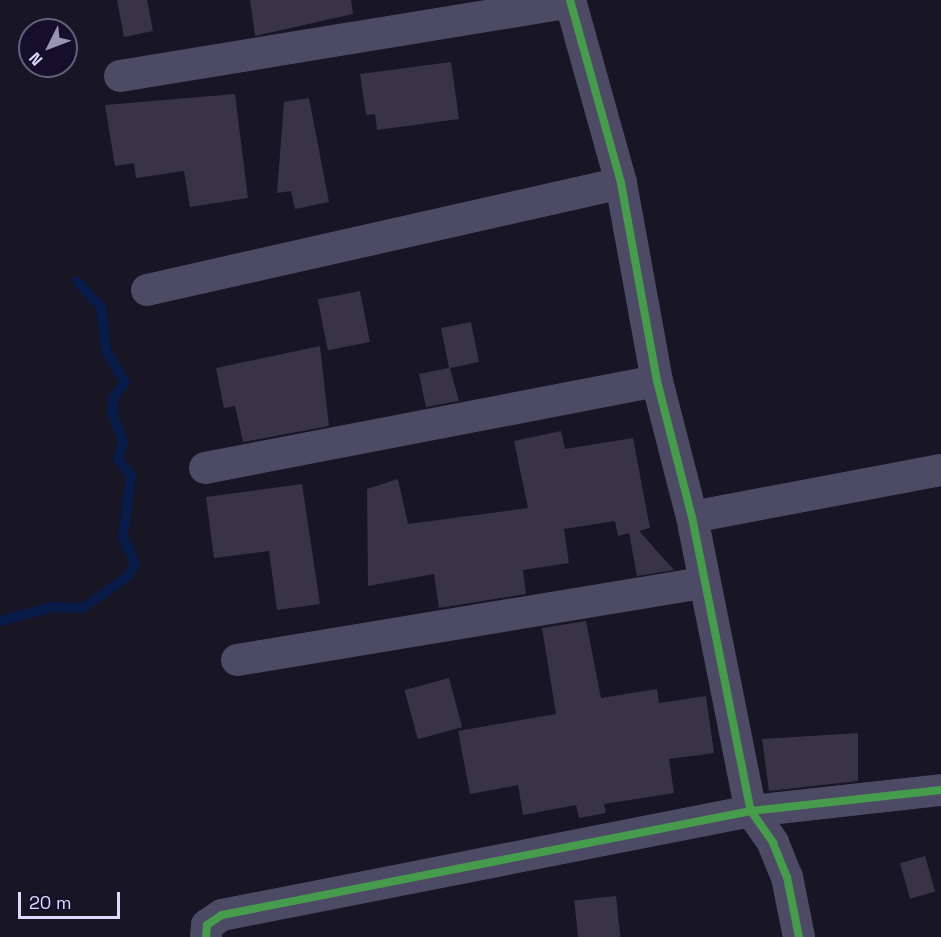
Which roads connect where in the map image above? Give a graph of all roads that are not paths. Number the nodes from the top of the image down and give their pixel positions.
1 (570, 1) edge
2 (120, 76) dead end
3 (621, 183) junction
4 (147, 290) dead end
5 (657, 381) junction
6 (205, 468) dead end
7 (941, 470) edge
8 (692, 517) junction
9 (704, 583) junction
10 (237, 660) dead end
11 (941, 790) edge
12 (751, 812) junction
13 (206, 937) edge
14 (799, 937) edge

1 - 2 street
1 - 3 street
3 - 4 street
3 - 5 street
5 - 6 street
5 - 8 street
7 - 8 street
8 - 9 street
9 - 10 street
9 - 12 street
11 - 12 street
12 - 13 street
12 - 14 street

